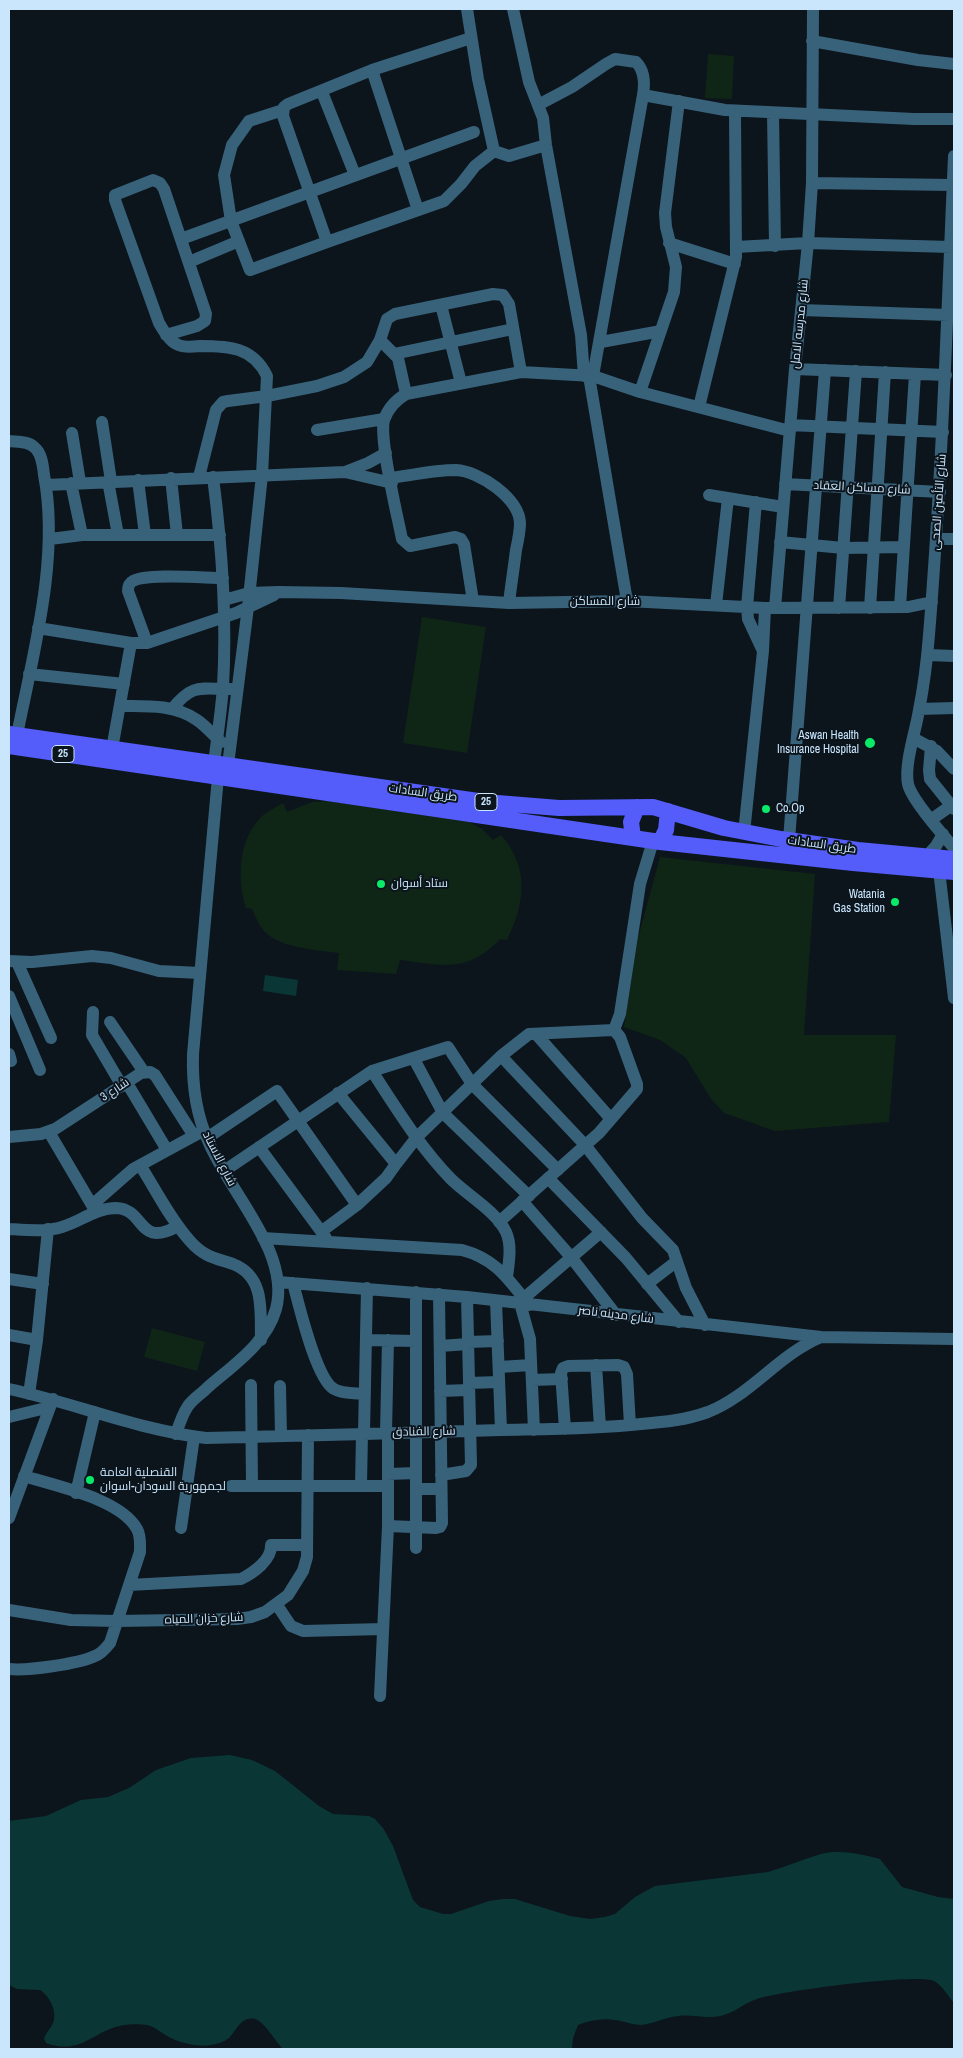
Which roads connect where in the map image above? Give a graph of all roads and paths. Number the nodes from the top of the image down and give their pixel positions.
1 (467, 9) edge
2 (513, 9) edge
3 (813, 9) edge
4 (471, 38) junction
5 (812, 41) junction
6 (954, 64) edge
7 (372, 70) junction
8 (322, 92) junction
9 (643, 95) junction
10 (679, 101) junction
11 (538, 105) junction
12 (283, 110) junction
13 (735, 111) junction
14 (773, 113) junction
15 (813, 114) junction
16 (954, 119) edge
17 (474, 132) dead end
18 (546, 145) junction
19 (494, 151) junction
20 (954, 156) edge
21 (401, 160) junction
22 (355, 175) junction
23 (812, 182) junction
24 (953, 185) junction
25 (309, 192) junction
26 (418, 210) junction
27 (231, 221) junction
28 (953, 229) edge
29 (181, 239) junction
30 (239, 241) junction
31 (327, 242) junction
32 (669, 243) junction
33 (808, 243) junction
34 (775, 246) junction
35 (736, 247) junction
36 (951, 247) junction
37 (188, 262) junction
38 (735, 264) junction
39 (441, 305) junction
40 (802, 310) junction
41 (948, 315) junction
42 (513, 329) junction
43 (661, 331) junction
44 (166, 335) junction
45 (380, 340) junction
46 (450, 342) junction
47 (600, 342) junction
48 (394, 354) junction
49 (795, 369) junction
50 (825, 370) junction
51 (856, 371) junction
52 (521, 372) junction
53 (885, 372) junction
54 (949, 372) edge
55 (915, 374) junction
56 (588, 376) junction
57 (461, 382) junction
58 (640, 392) junction
59 (406, 394) junction
60 (267, 396) junction
61 (699, 407) junction
62 (384, 418) junction
63 (102, 422) dead end
64 (821, 426) junction
65 (790, 428) junction
66 (852, 428) junction
67 (882, 429) junction
68 (317, 430) dead end
69 (911, 430) junction
70 (943, 432) junction
71 (72, 433) dead end
72 (15, 442) edge
73 (386, 453) junction
74 (345, 472) junction
75 (262, 475) junction
76 (199, 477) junction
77 (213, 477) junction
78 (171, 478) junction
79 (138, 480) junction
80 (110, 481) junction
81 (391, 481) junction
82 (75, 482) junction
83 (785, 484) junction
84 (46, 485) junction
85 (816, 486) junction
86 (848, 487) junction
87 (878, 489) junction
88 (907, 490) junction
89 (940, 492) junction
90 (709, 495) dead end
91 (728, 498) junction
92 (756, 502) junction
93 (783, 507) junction
94 (82, 535) junction
95 (118, 535) junction
96 (145, 535) junction
97 (177, 535) junction
98 (220, 535) junction
99 (50, 539) junction
100 (936, 539) junction
101 (954, 540) edge
102 (780, 542) junction
103 (812, 545) junction
104 (874, 547) junction
105 (904, 547) junction
106 (843, 548) junction
107 (223, 578) junction
108 (278, 592) junction
109 (249, 593) junction
110 (224, 600) junction
111 (473, 601) junction
112 (627, 601) junction
113 (932, 602) junction
114 (509, 603) junction
115 (716, 605) junction
116 (248, 607) junction
117 (747, 607) junction
118 (900, 607) junction
119 (770, 608) junction
120 (807, 608) junction
121 (839, 608) junction
122 (870, 608) junction
123 (224, 616) junction
124 (38, 628) junction
125 (131, 643) junction
126 (147, 643) junction
127 (763, 651) junction
128 (928, 655) junction
129 (954, 656) edge
130 (29, 674) junction
131 (124, 684) junction
132 (223, 689) junction
133 (238, 689) junction
134 (120, 706) junction
135 (954, 708) edge
136 (172, 709) junction
137 (919, 709) junction
138 (217, 738) junction
139 (913, 738) junction
140 (11, 739) edge
141 (931, 746) junction
142 (112, 749) junction
143 (223, 764) junction
144 (954, 768) edge
145 (930, 779) junction
146 (908, 786) junction
147 (637, 807) junction
148 (953, 807) edge
149 (609, 809) junction
150 (668, 811) junction
151 (932, 819) junction
152 (694, 820) junction
153 (604, 833) junction
154 (744, 833) junction
155 (943, 834) junction
156 (633, 837) junction
157 (789, 840) junction
158 (657, 841) junction
159 (689, 845) junction
160 (954, 847) edge
161 (926, 857) junction
162 (954, 859) edge
163 (946, 871) edge
164 (13, 961) edge
165 (200, 973) junction
166 (9, 996) edge
167 (954, 998) edge
168 (93, 1012) dead end
169 (110, 1022) dead end
170 (614, 1030) junction
171 (536, 1034) junction
172 (51, 1038) dead end
173 (501, 1056) junction
174 (414, 1059) junction
175 (40, 1070) dead end
176 (372, 1071) junction
177 (144, 1072) junction
178 (124, 1084) junction
179 (472, 1084) junction
180 (338, 1093) junction
181 (443, 1113) junction
182 (611, 1119) junction
183 (297, 1121) junction
184 (49, 1132) junction
185 (202, 1135) junction
186 (9, 1137) edge
187 (417, 1137) junction
188 (585, 1145) junction
189 (259, 1147) junction
190 (167, 1150) junction
191 (396, 1164) junction
192 (140, 1165) junction
193 (224, 1171) junction
194 (553, 1174) junction
195 (526, 1199) junction
196 (357, 1205) junction
197 (94, 1208) junction
198 (500, 1222) junction
199 (178, 1226) junction
200 (9, 1229) edge
201 (48, 1229) junction
202 (601, 1232) junction
203 (325, 1237) junction
204 (263, 1238) junction
205 (571, 1257) junction
206 (676, 1262) junction
207 (507, 1277) junction
208 (9, 1279) edge
209 (278, 1282) junction
210 (293, 1283) junction
211 (42, 1284) junction
212 (647, 1284) junction
213 (367, 1288) junction
214 (416, 1292) junction
215 (439, 1294) junction
216 (467, 1297) junction
217 (496, 1301) junction
218 (524, 1302) junction
219 (616, 1315) junction
220 (679, 1322) junction
221 (705, 1325) junction
222 (9, 1336) edge
223 (820, 1337) junction
224 (954, 1339) edge
225 (37, 1340) junction
226 (261, 1340) junction
227 (366, 1340) junction
228 (388, 1340) junction
229 (416, 1341) junction
230 (498, 1341) junction
231 (468, 1343) junction
232 (440, 1346) junction
233 (531, 1365) junction
234 (596, 1365) junction
235 (499, 1367) junction
236 (388, 1377) junction
237 (562, 1378) junction
238 (365, 1379) junction
239 (532, 1380) junction
240 (499, 1382) junction
241 (251, 1386) dead end
242 (280, 1386) dead end
243 (469, 1387) junction
244 (9, 1389) edge
245 (440, 1391) junction
246 (30, 1394) junction
247 (365, 1394) junction
248 (51, 1403) junction
249 (95, 1412) junction
250 (9, 1417) edge
251 (630, 1426) junction
252 (600, 1427) junction
253 (565, 1429) junction
254 (501, 1430) junction
255 (534, 1430) junction
256 (470, 1431) junction
257 (416, 1432) junction
258 (441, 1432) junction
259 (363, 1433) junction
260 (387, 1433) junction
261 (176, 1434) junction
262 (308, 1434) junction
263 (281, 1436) junction
264 (194, 1437) junction
265 (252, 1437) junction
266 (416, 1473) junction
267 (441, 1475) junction
268 (24, 1476) junction
269 (388, 1480) junction
270 (231, 1486) dead end
271 (252, 1486) junction
272 (307, 1486) junction
273 (361, 1486) junction
274 (416, 1489) junction
275 (442, 1489) junction
276 (76, 1493) junction
277 (9, 1518) edge
278 (388, 1526) junction
279 (416, 1527) junction
280 (181, 1528) dead end
281 (307, 1545) junction
282 (416, 1548) dead end
283 (129, 1586) junction
284 (277, 1605) junction
285 (9, 1610) edge
286 (118, 1621) junction
287 (383, 1629) junction
288 (9, 1669) edge
289 (380, 1696) dead end

1 - 4 street
2 - 11 street
3 - 5 street, شارع مدرسه الامل
4 - 7 street
4 - 19 street
5 - 6 street
5 - 15 street, شارع مدرسه الامل
7 - 8 street
7 - 21 street
8 - 12 street
8 - 22 street
9 - 10 street
9 - 11 street
9 - 47 street
10 - 13 street
10 - 32 street
11 - 18 street
12 - 25 street
12 - 27 street
13 - 14 street
13 - 35 street
14 - 15 street
14 - 34 street
15 - 16 street
15 - 23 street, شارع مدرسه الامل
17 - 21 street
18 - 19 street
18 - 56 street
19 - 26 street
20 - 24 street, شارع التأمين الصحى
21 - 22 street
21 - 26 street
22 - 25 street
23 - 24 street
23 - 33 street, شارع مدرسه الامل
24 - 28 street, شارع التأمين الصحى
25 - 27 street
25 - 31 street
26 - 31 street
27 - 29 street
27 - 30 street
28 - 36 street, شارع التأمين الصحى
29 - 37 street
29 - 44 street
30 - 31 street
30 - 37 street
32 - 38 street
32 - 43 street
33 - 34 street
33 - 36 street
33 - 40 street, شارع مدرسه الامل
34 - 35 street
35 - 38 street
36 - 41 street, شارع التأمين الصحى
37 - 44 street
38 - 61 street
39 - 42 street
39 - 45 street
39 - 46 street
40 - 41 street
40 - 49 street, شارع مدرسه الامل
41 - 54 street, شارع التأمين الصحى
42 - 46 street
42 - 52 street
43 - 47 street
43 - 58 street
44 - 60 street
45 - 48 street
45 - 60 street
46 - 48 street
46 - 57 street
47 - 56 street
48 - 59 street
49 - 50 street
49 - 65 street, شارع مدرسه الامل
50 - 51 street
50 - 64 street
51 - 53 street
51 - 66 street
52 - 56 street
52 - 57 street
53 - 55 street
53 - 67 street
54 - 55 street
54 - 70 street, شارع التأمين الصحى
55 - 69 street
56 - 58 street
56 - 112 street
57 - 59 street
58 - 61 street
59 - 62 street
60 - 75 street
60 - 76 street
61 - 65 street
62 - 68 street
62 - 73 street
63 - 80 street
64 - 65 street
64 - 66 street
64 - 85 street
65 - 83 street, شارع مدرسه الامل
66 - 67 street
66 - 86 street
67 - 69 street
67 - 87 street
69 - 70 street
69 - 88 street
70 - 89 street, شارع التأمين الصحى
71 - 82 street
72 - 84 street
73 - 74 street
73 - 81 street
74 - 75 street
74 - 81 street
75 - 77 street
75 - 109 street
76 - 77 street
76 - 78 street
77 - 98 street
78 - 79 street
78 - 97 street
79 - 80 street
79 - 96 street
80 - 82 street
80 - 95 street
81 - 111 street
81 - 114 street
82 - 84 street
82 - 94 street
83 - 85 street, شارع مساكن العقاد
83 - 93 street, شارع مدرسه الامل
84 - 99 street
85 - 86 street, شارع مساكن العقاد
85 - 103 street
86 - 87 street, شارع مساكن العقاد
86 - 106 street
87 - 88 street, شارع مساكن العقاد
87 - 104 street
88 - 89 street, شارع مساكن العقاد
88 - 105 street
89 - 100 street, شارع التأمين الصحى
90 - 91 street
91 - 92 street
91 - 115 street
92 - 93 street
92 - 117 street
93 - 102 street, شارع مدرسه الامل
94 - 95 street
94 - 99 street
95 - 96 street
96 - 97 street
97 - 98 street
98 - 107 street
99 - 124 street
100 - 101 street
100 - 113 street, شارع التأمين الصحى
102 - 103 street
102 - 119 street, شارع مدرسه الامل
103 - 106 street
103 - 120 street
104 - 105 street
104 - 106 street
104 - 122 street
105 - 118 street
106 - 121 street
107 - 110 street
107 - 126 street
108 - 109 street, شارع المساكن
108 - 111 street, شارع المساكن
108 - 116 street, شارع المساكن
109 - 110 street, شارع المساكن
109 - 116 street
110 - 123 street
111 - 114 street, شارع المساكن
112 - 114 street, شارع المساكن
112 - 115 street, شارع المساكن
113 - 118 street, شارع المساكن
113 - 128 street, شارع التأمين الصحى
115 - 117 street, شارع المساكن
116 - 123 street, شارع المساكن
116 - 133 street
117 - 119 street, شارع المساكن
117 - 127 street
118 - 122 street, شارع المساكن
119 - 120 street, شارع المساكن
119 - 127 street, شارع مدرسه الامل
120 - 121 street, شارع المساكن
120 - 157 street
121 - 122 street, شارع المساكن
123 - 126 street, شارع المساكن
123 - 132 street
124 - 125 street, شارع المساكن
124 - 130 street
125 - 126 street, شارع المساكن
125 - 131 street
127 - 154 street, شارع مدرسه الامل
128 - 129 street
128 - 137 street, شارع التأمين الصحى
130 - 131 street
130 - 140 street
131 - 134 street
132 - 133 street
132 - 136 street
132 - 138 street
133 - 143 street
134 - 136 street
134 - 142 street
135 - 137 street
136 - 138 street
137 - 139 street, شارع التأمين الصحى
138 - 143 street
138 - 143 street
139 - 141 street
139 - 146 street, شارع التأمين الصحى
140 - 142 main road, طريق السادات / 25
140 - 143 main road, طريق السادات / 25
141 - 144 street
141 - 145 street
142 - 143 main road, طريق السادات / 25
143 - 149 main road, طريق السادات / 25
143 - 153 main road, طريق السادات / 25
143 - 165 street, شارع الاستاد
145 - 146 street
145 - 148 street
146 - 151 street
147 - 149 main road, طريق السادات / 25
147 - 150 main road, طريق السادات / 25
147 - 156 main road
148 - 151 street
149 - 153 main road
150 - 152 main road, طريق السادات / 25
150 - 158 main road
151 - 155 street
152 - 154 main road, طريق السادات / 25
152 - 159 main road
153 - 156 main road, طريق السادات / 25
154 - 157 main road, طريق السادات / 25
155 - 160 street
155 - 161 street
156 - 158 main road, طريق السادات / 25
157 - 161 main road, طريق السادات / 25
158 - 159 main road, طريق السادات / 25
158 - 170 street
159 - 163 main road, طريق السادات / 25
161 - 162 main road, طريق السادات / 25
163 - 167 street
164 - 165 street
164 - 172 street
165 - 185 street, شارع الاستاد
166 - 175 street
168 - 178 street
169 - 177 street
170 - 171 street
170 - 182 street
171 - 173 street
171 - 182 street
173 - 179 street
173 - 188 street
174 - 176 street
174 - 179 street
174 - 181 street
176 - 180 street
176 - 187 street
177 - 178 street, شارع 3
177 - 185 street, شارع 3
178 - 184 street, شارع 3
178 - 190 street
179 - 181 street
179 - 194 street
180 - 183 street
180 - 191 street
181 - 187 street
181 - 195 street
182 - 188 street
183 - 185 street
183 - 189 street
183 - 196 street
184 - 186 street, شارع 3
184 - 197 street
185 - 190 street
185 - 193 street, شارع الاستاد
187 - 191 street
187 - 198 street
188 - 194 street
188 - 206 street
189 - 193 street
189 - 203 street
190 - 192 street
191 - 196 street
192 - 197 street
192 - 199 street
193 - 204 street, شارع الاستاد
194 - 195 street
194 - 202 street
195 - 198 street
195 - 205 street
196 - 203 street
197 - 199 street
197 - 201 street
198 - 207 street
199 - 226 street
200 - 201 street
201 - 211 street
202 - 205 street
202 - 212 street
203 - 204 street
203 - 207 street
204 - 209 street, شارع الاستاد
205 - 218 street
205 - 219 street
206 - 212 street
206 - 221 street
207 - 218 street
208 - 211 street
209 - 210 street, شارع مدينه ناصر
209 - 226 street, شارع الاستاد
210 - 213 street, شارع مدينه ناصر
210 - 247 street
211 - 225 street
212 - 220 street
213 - 214 street, شارع مدينه ناصر
213 - 227 street
214 - 215 street, شارع مدينه ناصر
214 - 229 street
215 - 216 street, شارع مدينه ناصر
215 - 232 street
216 - 217 street, شارع مدينه ناصر
216 - 231 street
217 - 218 street, شارع مدينه ناصر
217 - 230 street
218 - 219 street, شارع مدينه ناصر
218 - 233 street
219 - 220 street, شارع مدينه ناصر
220 - 221 street, شارع مدينه ناصر
221 - 223 street, شارع مدينه ناصر
222 - 225 street
223 - 224 street, شارع مدينه ناصر
223 - 251 street, شارع الفنادق
225 - 246 street
226 - 261 street, شارع الاستاد
227 - 228 street
227 - 238 street
228 - 229 street
228 - 236 street
229 - 257 street
230 - 231 street
230 - 235 street
231 - 232 street
231 - 243 street
232 - 245 street
233 - 235 street
233 - 239 street
234 - 237 street
234 - 251 street
234 - 252 street
235 - 240 street
236 - 238 street
236 - 260 street
237 - 239 street
237 - 253 street
238 - 247 street
239 - 255 street
240 - 243 street
240 - 254 street
241 - 265 street
242 - 263 street
243 - 245 street
243 - 256 street
244 - 246 street, شارع الفنادق
245 - 258 street
246 - 248 street, شارع الفنادق
247 - 259 street
248 - 249 street, شارع الفنادق
248 - 250 street
248 - 268 street
249 - 261 street, شارع الفنادق
249 - 276 street
251 - 252 street, شارع الفنادق
252 - 253 street, شارع الفنادق
253 - 255 street, شارع الفنادق
254 - 255 street, شارع الفنادق
254 - 256 street, شارع الفنادق
256 - 258 street, شارع الفنادق
256 - 267 street
257 - 258 street, شارع الفنادق
257 - 260 street, شارع الفنادق
257 - 266 street
258 - 267 street
259 - 260 street, شارع الفنادق
259 - 262 street, شارع الفنادق
259 - 273 street
260 - 269 street
261 - 264 street, شارع الفنادق
262 - 263 street, شارع الفنادق
262 - 272 street, شارع خزان المياه
263 - 265 street, شارع الفنادق
264 - 265 street, شارع الفنادق
264 - 280 street
265 - 271 street
266 - 269 street
266 - 274 street
267 - 275 street
268 - 276 street
268 - 277 street
269 - 273 street
269 - 278 street
270 - 271 street
271 - 272 street
272 - 273 street
272 - 281 street, شارع خزان المياه
274 - 275 street
274 - 279 street
275 - 279 street
276 - 283 street
278 - 279 street
278 - 287 street
279 - 282 street
281 - 283 street
281 - 284 street, شارع خزان المياه
283 - 286 street
284 - 286 street, شارع خزان المياه
284 - 287 street
285 - 286 street, شارع خزان المياه
286 - 288 street
287 - 289 street

